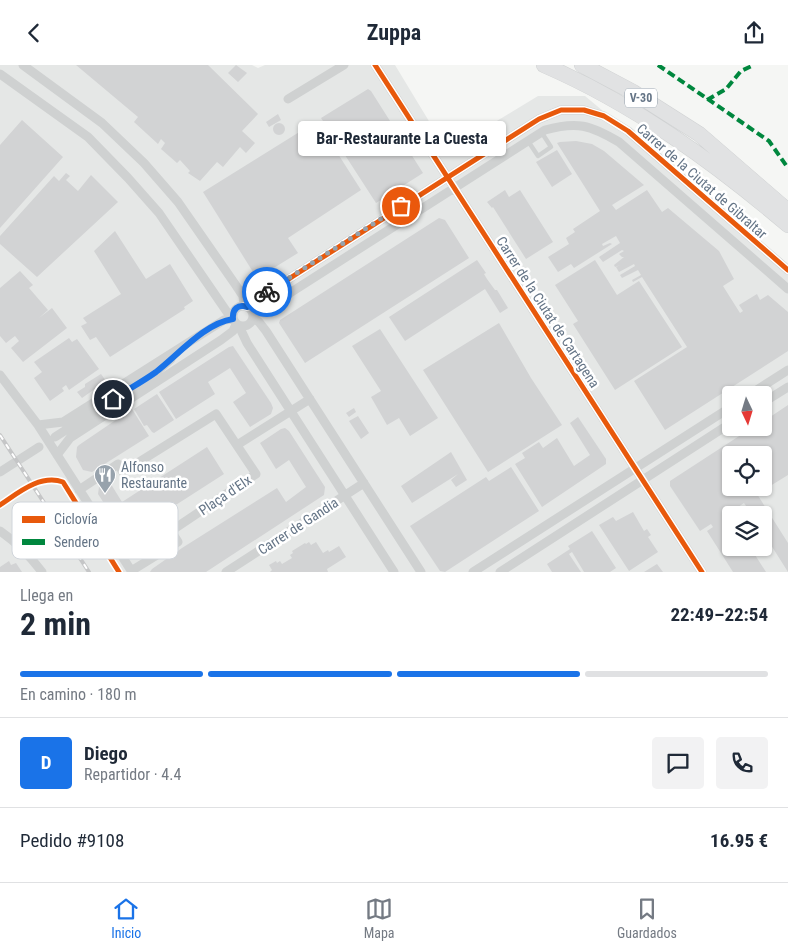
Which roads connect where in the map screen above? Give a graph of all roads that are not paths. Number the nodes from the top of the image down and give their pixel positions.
1 (23, 65) edge
2 (344, 65) edge
3 (375, 65) edge
4 (544, 65) edge
5 (582, 65) edge
6 (0, 74) edge
7 (288, 99) dead end
8 (543, 131) junction
9 (699, 134) junction
10 (528, 141) junction
11 (447, 177) junction
12 (454, 188) junction
13 (788, 199) edge
14 (788, 211) edge
15 (788, 225) edge
16 (788, 271) edge
17 (788, 289) edge
18 (246, 306) junction
19 (253, 317) junction
20 (235, 321) junction
21 (200, 335) junction
22 (209, 348) junction
23 (788, 370) edge
24 (156, 372) junction
25 (0, 375) edge
26 (763, 386) edge
27 (788, 387) edge
28 (772, 397) edge
29 (310, 399) junction
30 (291, 411) junction
31 (722, 413) edge
32 (38, 425) junction
33 (722, 429) edge
34 (55, 437) dead end
35 (237, 445) junction
36 (39, 447) dead end
37 (57, 455) junction
38 (635, 468) junction
39 (0, 472) edge
40 (643, 480) junction
41 (364, 483) junction
42 (79, 490) junction
43 (345, 496) junction
44 (87, 502) edge
45 (178, 526) edge
46 (0, 531) edge
47 (12, 539) edge
48 (32, 559) edge
49 (124, 559) edge
50 (151, 559) edge
51 (132, 571) edge
52 (42, 572) edge
53 (226, 572) edge
54 (394, 572) edge
55 (421, 572) edge
56 (473, 572) edge
57 (500, 572) edge
58 (702, 572) edge

1 - 18 street
2 - 7 street
3 - 11 street, Carrer de la Ciutat de Cartagena
4 - 15 highway, V-30
5 - 9 highway, V-30
6 - 20 street
8 - 10 street
8 - 10 lane
8 - 17 street, Carrer de la Ciutat de Gibraltar
9 - 13 highway
9 - 14 highway, V-30
10 - 12 street
11 - 12 street, Carrer de la Ciutat de Cartagena
11 - 16 street, Carrer de la Ciutat de Gibraltar
11 - 18 street, Carrer de la Ciutat de Gibraltar
12 - 19 street
12 - 38 street, Carrer de la Ciutat de Cartagena
18 - 19 street
18 - 20 street
19 - 20 street
19 - 29 street
20 - 21 street
20 - 22 street
20 - 30 street
21 - 24 street
21 - 32 street
22 - 24 street
22 - 37 street
23 - 26 street
24 - 34 street
25 - 32 street
27 - 28 street
29 - 30 street
29 - 41 street
30 - 35 street
30 - 43 street
31 - 38 street
32 - 37 street
33 - 40 street
35 - 42 street, Plaça d'Elx
35 - 45 street, Plaça d'Elx
36 - 39 street
37 - 42 street
38 - 40 street, Carrer de la Ciutat de Cartagena
38 - 56 street
40 - 57 street
40 - 58 street, Carrer de la Ciutat de Cartagena
41 - 43 street, Carrer de Gandia
41 - 55 street
42 - 44 street
43 - 53 street, Carrer de Gandia
43 - 54 street
46 - 47 street
48 - 52 street
49 - 51 street
50 - 51 street, Plaça d'Elx

